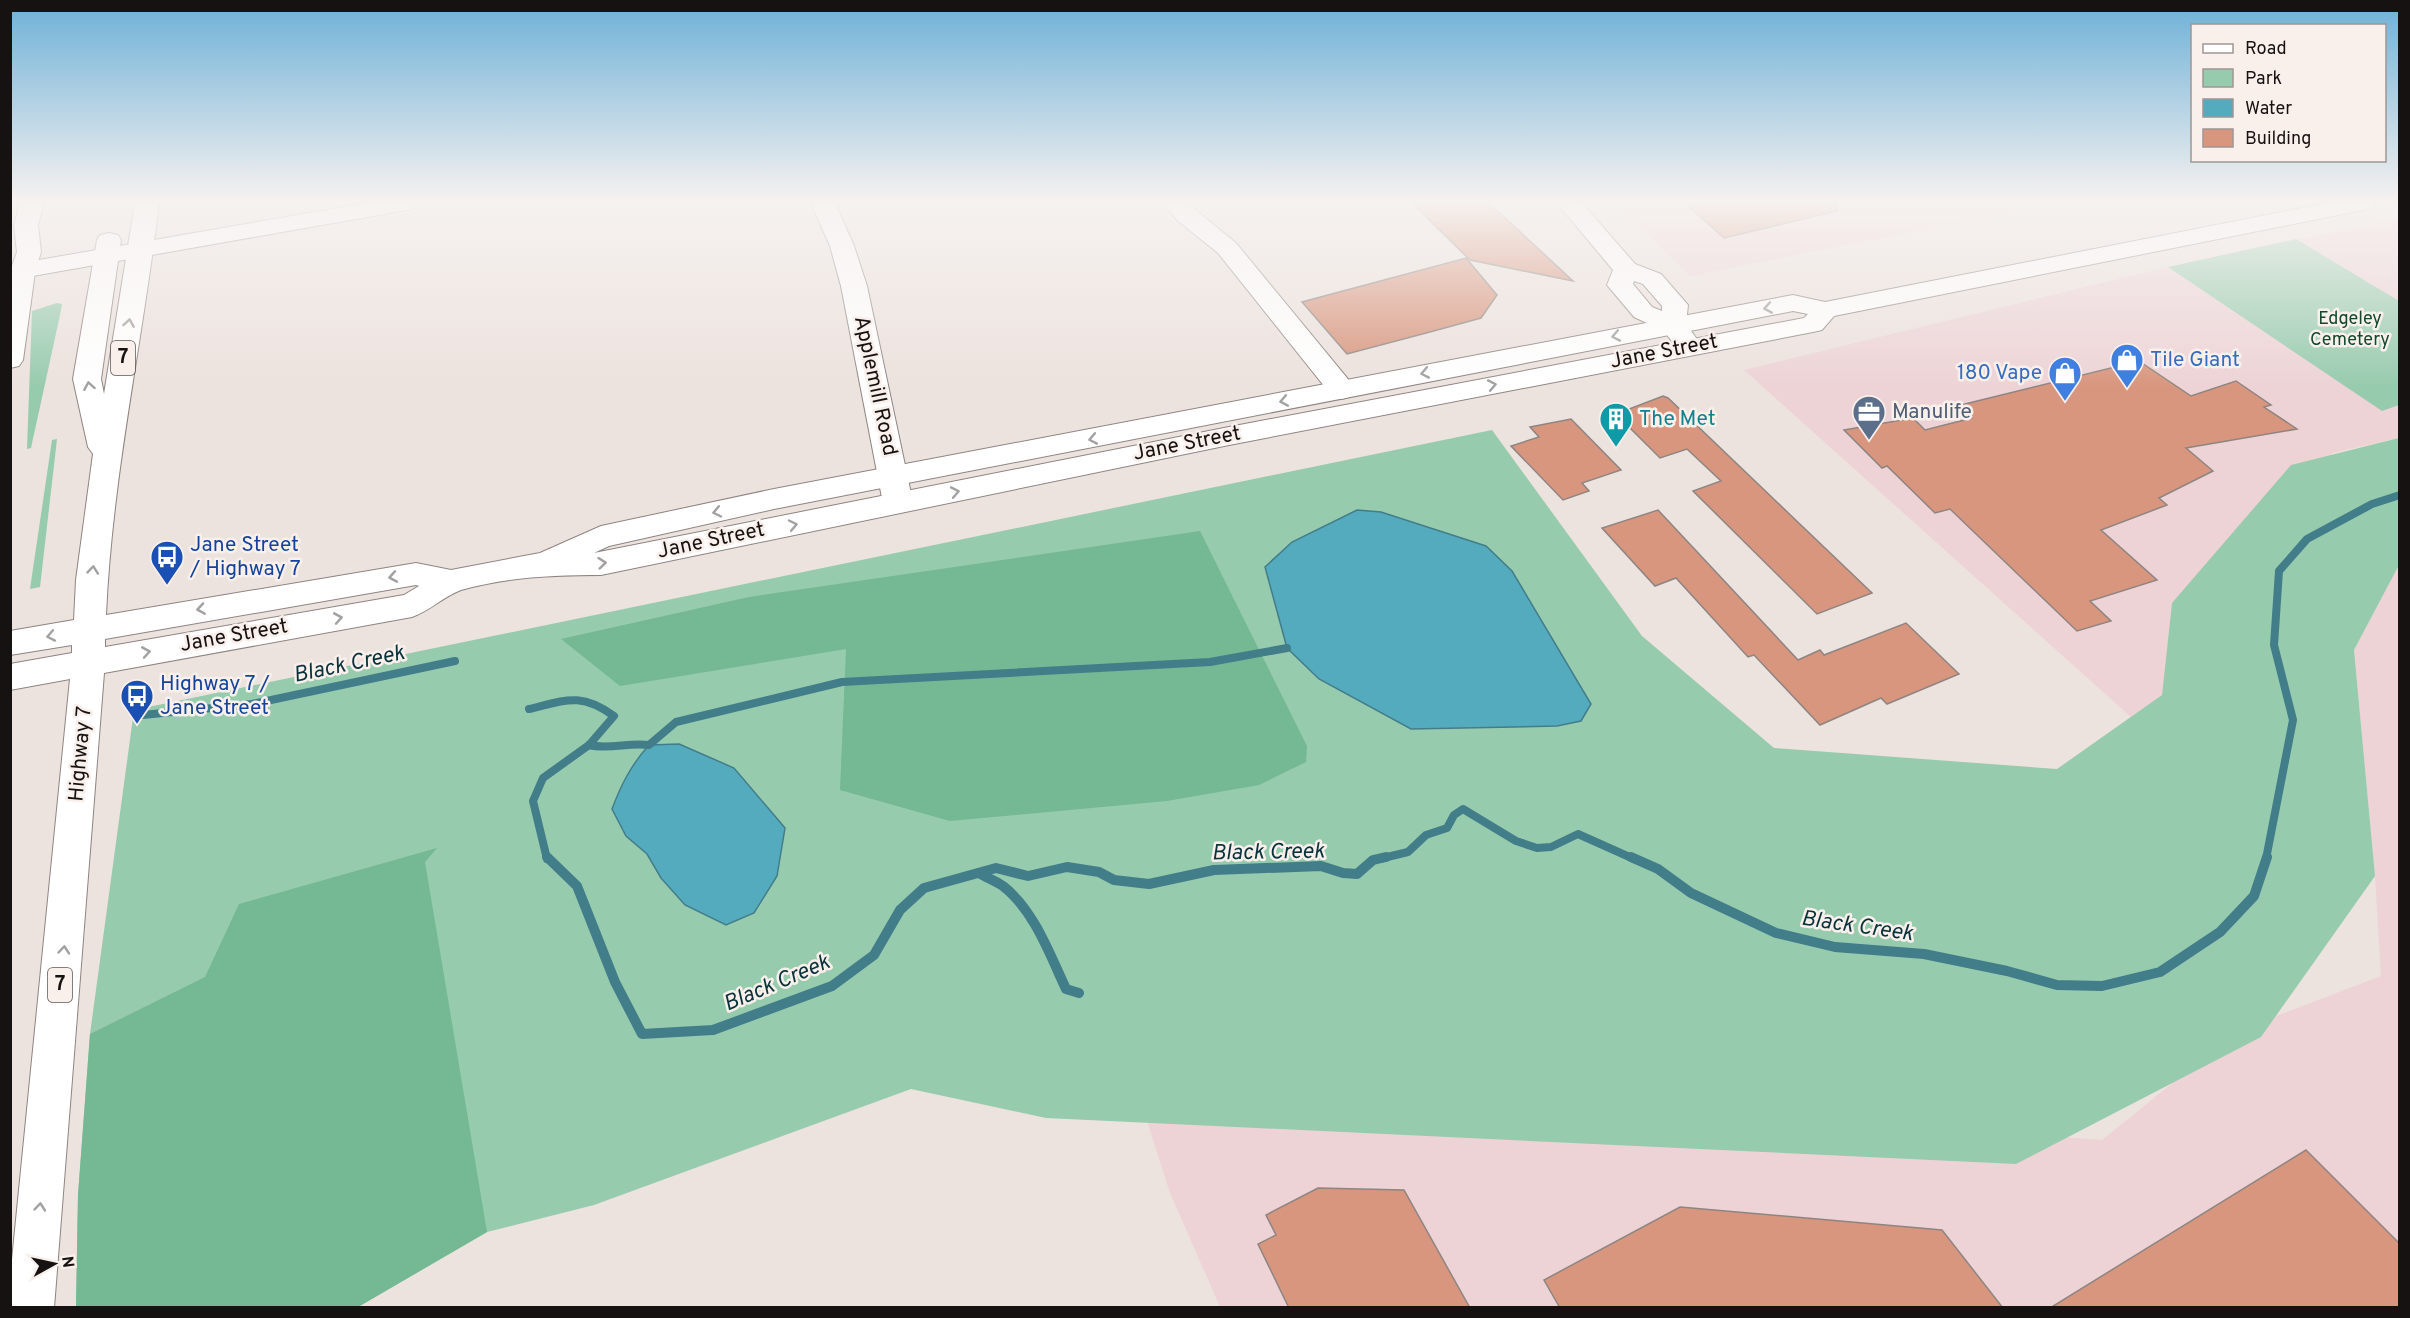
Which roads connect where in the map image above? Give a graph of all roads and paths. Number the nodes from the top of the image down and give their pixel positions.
1 (18, 265) edge
2 (105, 265) edge
3 (138, 265) edge
4 (848, 265) edge
5 (1240, 265) edge
6 (1622, 265) edge
7 (2063, 265) edge
8 (1825, 310) junction
9 (1673, 325) junction
10 (1690, 347) junction
11 (10, 360) edge
12 (1342, 390) junction
13 (106, 464) junction
14 (896, 490) junction
15 (10, 643) edge
16 (90, 645) junction
17 (10, 677) edge
18 (31, 1308) edge

1 - 11 main road
13 -> 2 main road
13 -> 3 main road, Highway 7 / 7
4 - 14 main road, Applemill Road
5 - 12 main road
6 - 9 main road
7 - 8 main road, Jane Street
8 -> 9 main road, Jane Street
8 - 10 main road, Jane Street
9 - 10 main road
9 -> 12 main road, Jane Street
14 -> 10 main road, Jane Street
12 -> 14 main road, Jane Street
16 -> 13 main road, Highway 7 / 7
14 - 16 main road, Jane Street
16 -> 15 main road, Jane Street
16 - 17 main road, Jane Street
18 -> 16 main road, Highway 7 / 7

